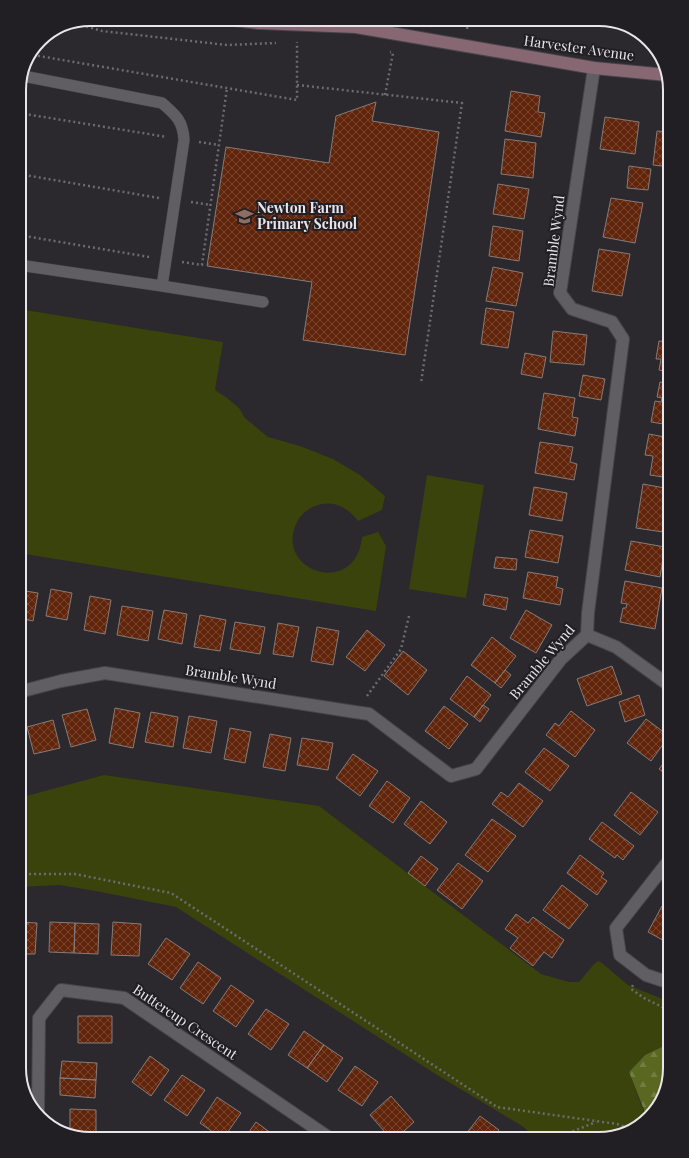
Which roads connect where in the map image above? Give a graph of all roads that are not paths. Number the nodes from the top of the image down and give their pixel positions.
1 (340, 26) edge
2 (594, 68) junction
3 (661, 74) edge
4 (27, 77) edge
5 (26, 266) edge
6 (162, 286) junction
7 (263, 302) dead end
8 (587, 635) junction
9 (663, 681) edge
10 (26, 690) edge
11 (663, 868) edge
12 (663, 981) edge
13 (38, 1105) edge
14 (321, 1132) edge

1 - 2 street, Harvester Avenue
2 - 3 street, Harvester Avenue
2 - 8 street, Bramble Wynd
4 - 6 lane
5 - 6 lane
6 - 7 lane
8 - 9 street
8 - 10 street, Bramble Wynd
11 - 12 street
13 - 14 street, Buttercup Crescent

